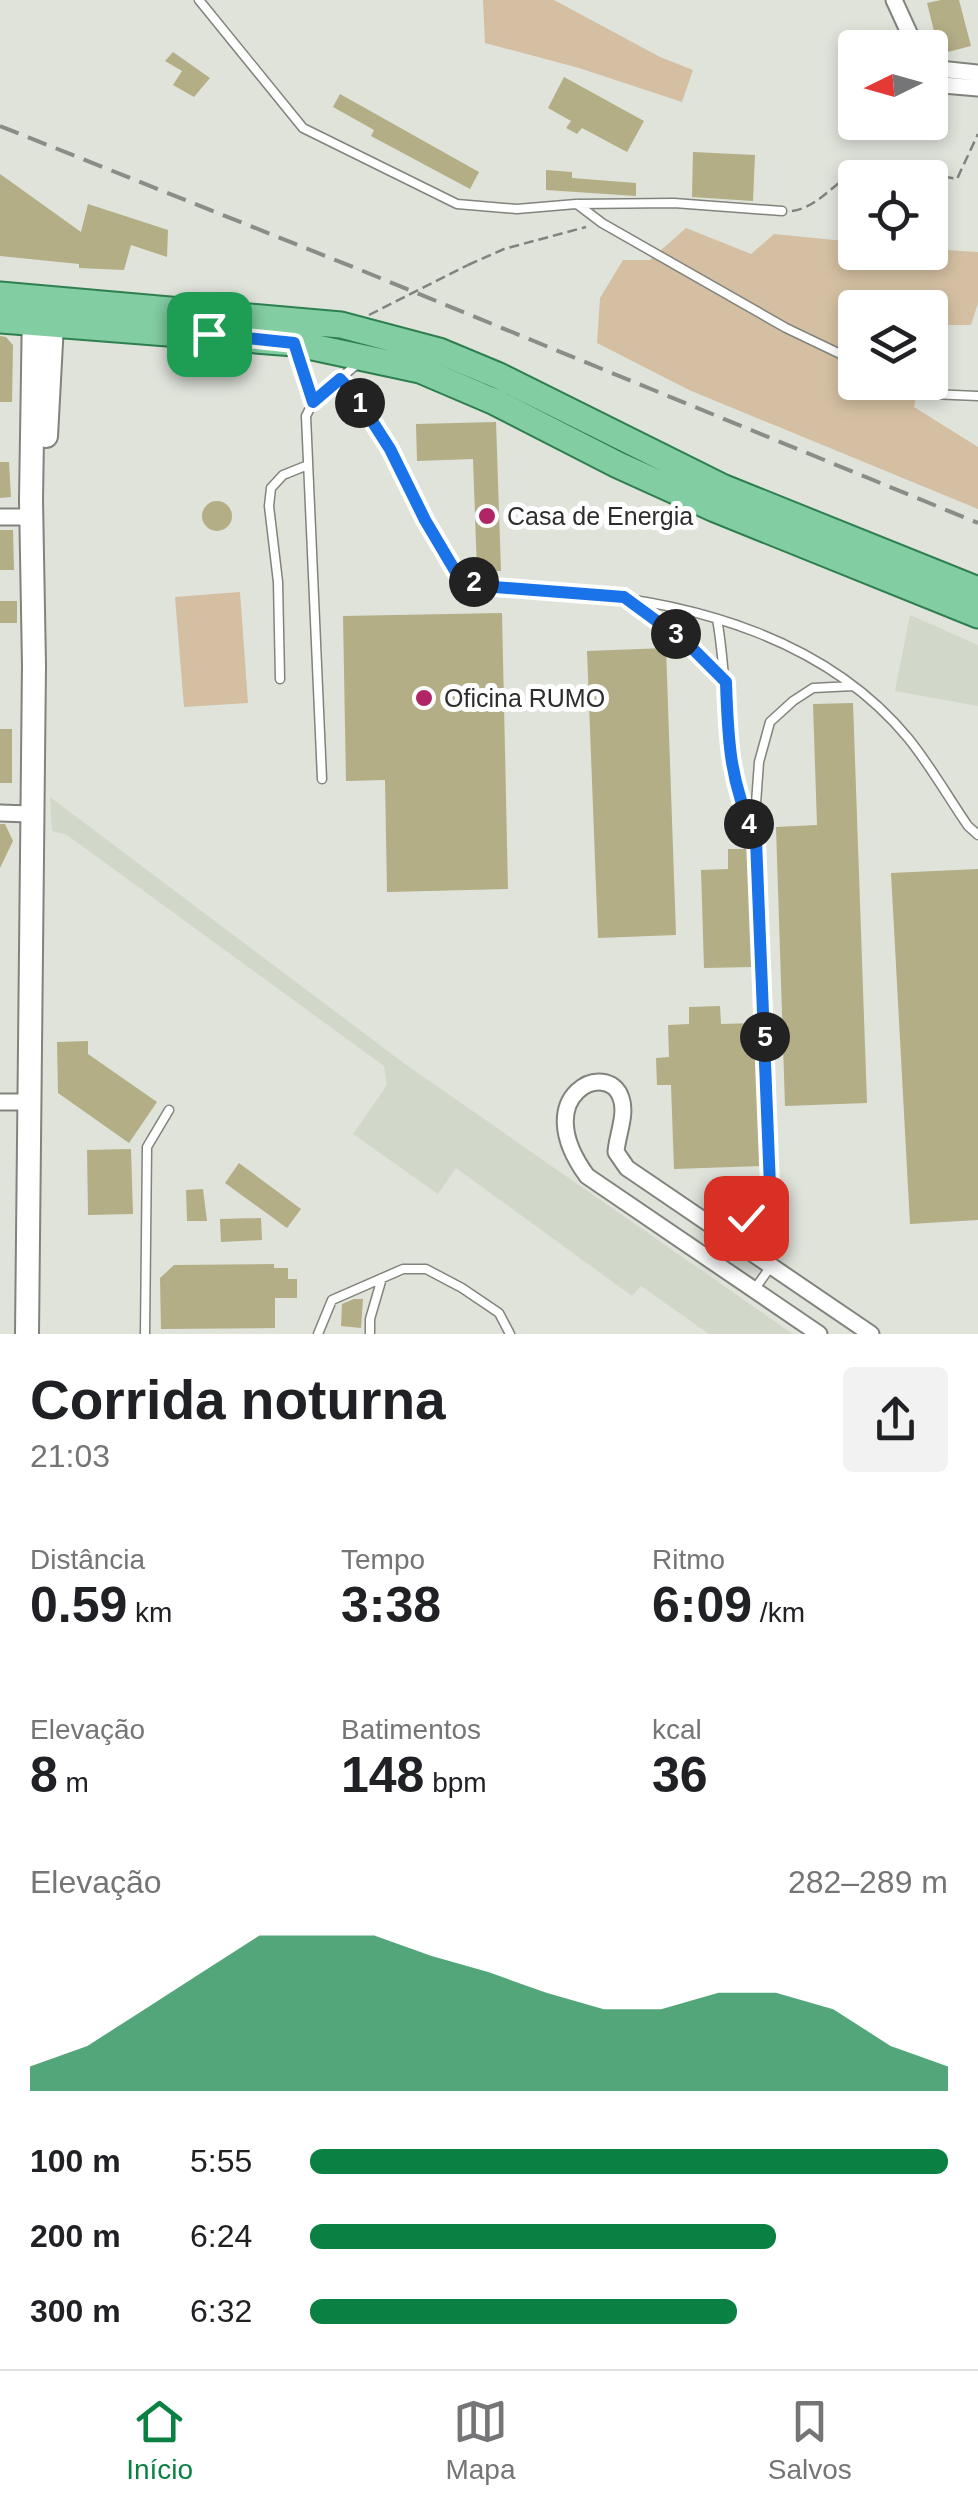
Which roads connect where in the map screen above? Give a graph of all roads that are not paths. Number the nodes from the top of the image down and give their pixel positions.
1 (199, 0) edge
2 (894, 0) edge
3 (908, 30) edge
4 (948, 70) edge
5 (978, 72) edge
6 (948, 85) edge
7 (978, 88) edge
8 (576, 204) junction
9 (782, 211) road end
10 (0, 294) edge
11 (40, 315) junction
12 (0, 320) edge
13 (294, 343) junction
14 (838, 353) edge
15 (364, 357) junction
16 (340, 379) junction
17 (948, 395) edge
18 (978, 396) edge
19 (313, 402) junction
20 (308, 465) junction
21 (0, 517) edge
22 (33, 517) junction
23 (978, 590) edge
24 (624, 597) junction
25 (978, 615) edge
26 (716, 618) junction
27 (280, 679) dead end
28 (726, 682) junction
29 (853, 686) junction
30 (322, 779) dead end
31 (0, 813) edge
32 (30, 814) junction
33 (978, 835) edge
34 (756, 840) junction
35 (0, 1102) edge
36 (30, 1102) junction
37 (169, 1110) dead end
38 (770, 1186) junction
39 (710, 1224) junction
40 (771, 1266) junction
41 (382, 1278) junction
42 (754, 1290) junction
43 (27, 1334) edge
44 (145, 1334) edge
45 (318, 1334) edge
46 (370, 1334) edge
47 (510, 1334) edge
48 (818, 1334) edge
49 (871, 1334) edge

1 - 8 lane
2 - 3 street
4 - 5 street
6 - 7 street
8 - 9 lane
8 - 14 lane
10 - 11 main road
11 - 12 main road
11 - 13 main road
11 - 22 street
11 - 23 main road
13 - 15 main road
13 - 19 lane
15 - 16 lane
15 - 25 main road
16 - 19 lane
16 - 24 lane
17 - 18 lane
19 - 20 lane
20 - 27 lane
20 - 30 lane
21 - 22 street
22 - 32 street
24 - 26 lane
24 - 28 lane
26 - 28 lane
26 - 29 lane
28 - 34 lane
29 - 33 lane
29 - 34 lane
31 - 32 street
32 - 36 street
34 - 38 lane
35 - 36 street
36 - 43 street
37 - 44 lane
38 - 39 lane
38 - 40 lane
39 - 40 street
39 - 42 street
40 - 42 lane
40 - 49 street
41 - 45 lane
41 - 46 lane
41 - 47 lane
42 - 48 street

